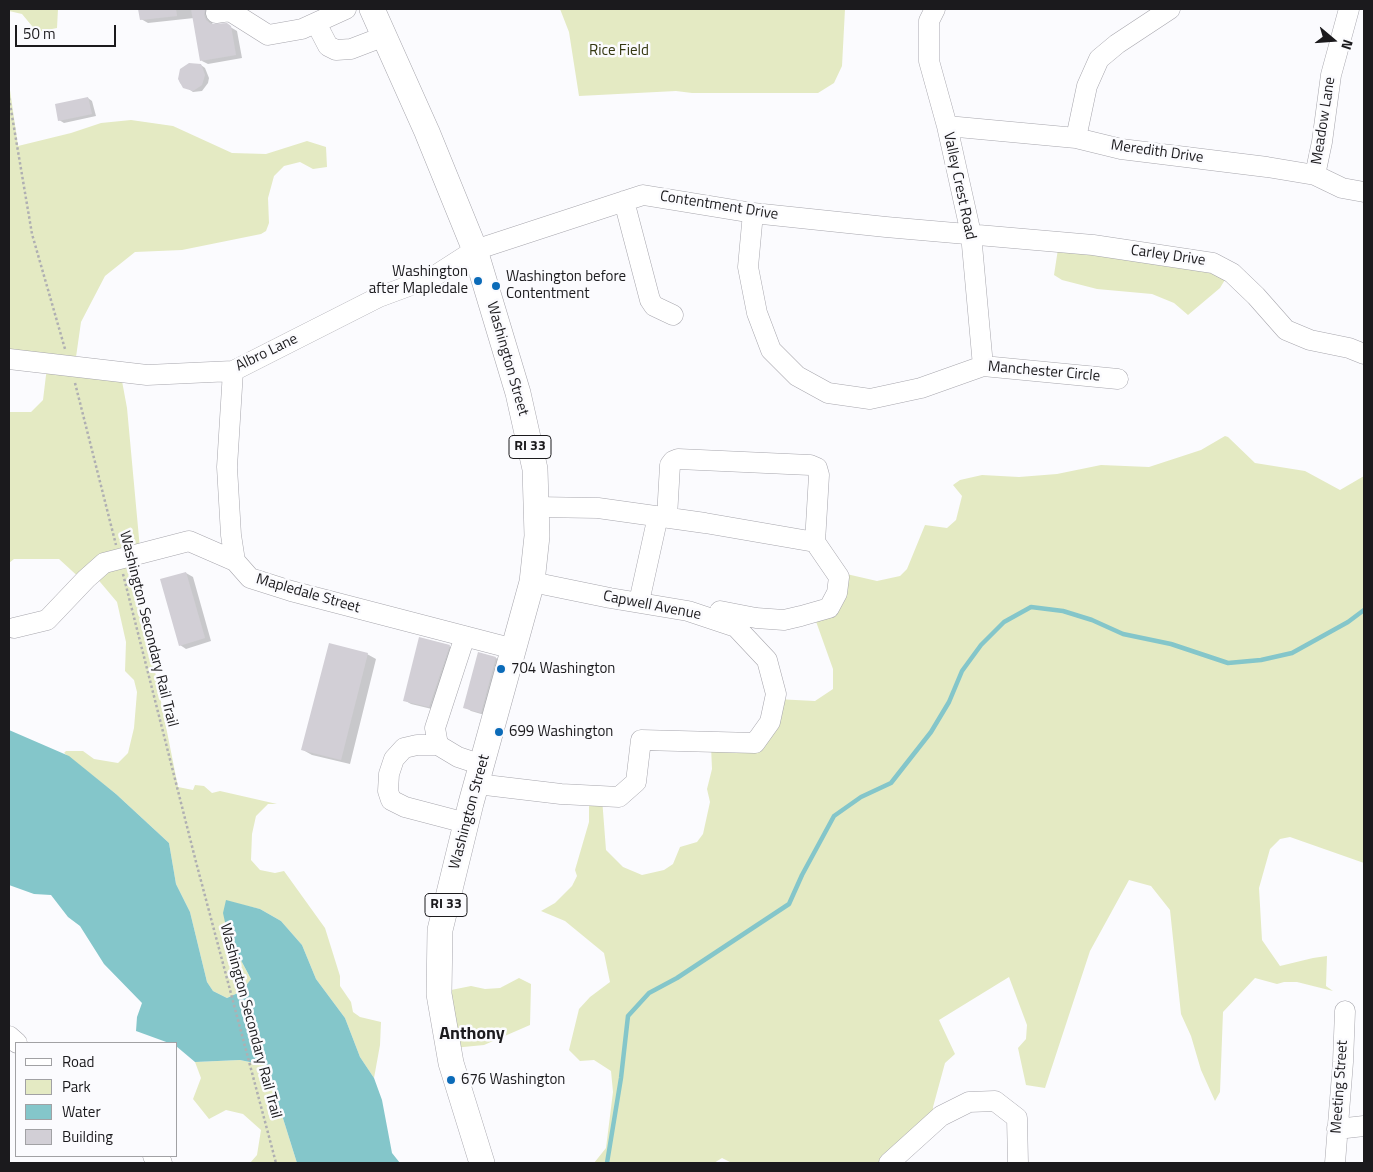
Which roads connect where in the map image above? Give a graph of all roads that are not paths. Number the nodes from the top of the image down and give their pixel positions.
1 (346, 9) edge
2 (372, 9) edge
3 (935, 9) edge
4 (1170, 9) edge
5 (1349, 9) edge
6 (216, 13) dead end
7 (316, 23) junction
8 (385, 36) junction
9 (947, 126) junction
10 (1076, 138) junction
11 (1316, 175) junction
12 (1364, 192) edge
13 (624, 201) junction
14 (753, 212) junction
15 (971, 234) junction
16 (475, 250) junction
17 (673, 315) dead end
18 (1364, 354) edge
19 (9, 359) edge
20 (983, 366) junction
21 (233, 371) junction
22 (1118, 379) dead end
23 (536, 508) junction
24 (662, 517) junction
25 (814, 542) junction
26 (235, 561) junction
27 (532, 582) junction
28 (639, 602) junction
29 (688, 611) junction
30 (14, 628) dead end
31 (465, 636) junction
32 (514, 649) junction
33 (438, 745) junction
34 (480, 774) junction
35 (466, 823) junction
36 (1345, 1011) dead end
37 (1364, 1126) edge
38 (1337, 1130) junction
39 (482, 1163) edge
40 (889, 1163) edge
41 (1018, 1163) edge
42 (1334, 1163) edge

1 - 7 street
2 - 8 main road, Washington Street / RI 33
3 - 9 street, Valley Crest Road
4 - 10 street
5 - 11 street, Meadow Lane
6 - 7 street
7 - 8 street
8 - 16 main road, Washington Street / RI 33
9 - 10 street, Meredith Drive
9 - 15 street, Valley Crest Road
10 - 11 street, Meredith Drive
11 - 12 street, Meredith Drive
13 - 14 street, Contentment Drive
13 - 16 street, Contentment Drive
13 - 17 street
14 - 15 street, Contentment Drive
14 - 20 street, Manchester Circle
15 - 18 street, Carley Drive
15 - 20 street, Valley Crest Road
16 - 21 street, Albro Lane
16 - 23 main road, Washington Street / RI 33
19 - 21 street, Albro Lane
20 - 22 street, Manchester Circle
21 - 26 street
23 - 24 street
23 - 27 main road, Washington Street / RI 33
24 - 25 street
24 - 25 street
24 - 28 street
25 - 29 street
26 - 30 street
26 - 31 street, Mapledale Street
27 - 28 street, Capwell Avenue
27 - 32 main road, Washington Street / RI 33
28 - 29 street, Capwell Avenue
29 - 34 street, Capwell Avenue
31 - 32 street, Mapledale Street
31 - 33 street
32 - 34 main road, Washington Street / RI 33
33 - 34 street
33 - 35 street
34 - 35 main road, Washington Street / RI 33
35 - 39 main road, Washington Street / RI 33
36 - 38 street, Meeting Street
37 - 38 street
38 - 42 street, Meeting Street
40 - 41 street

